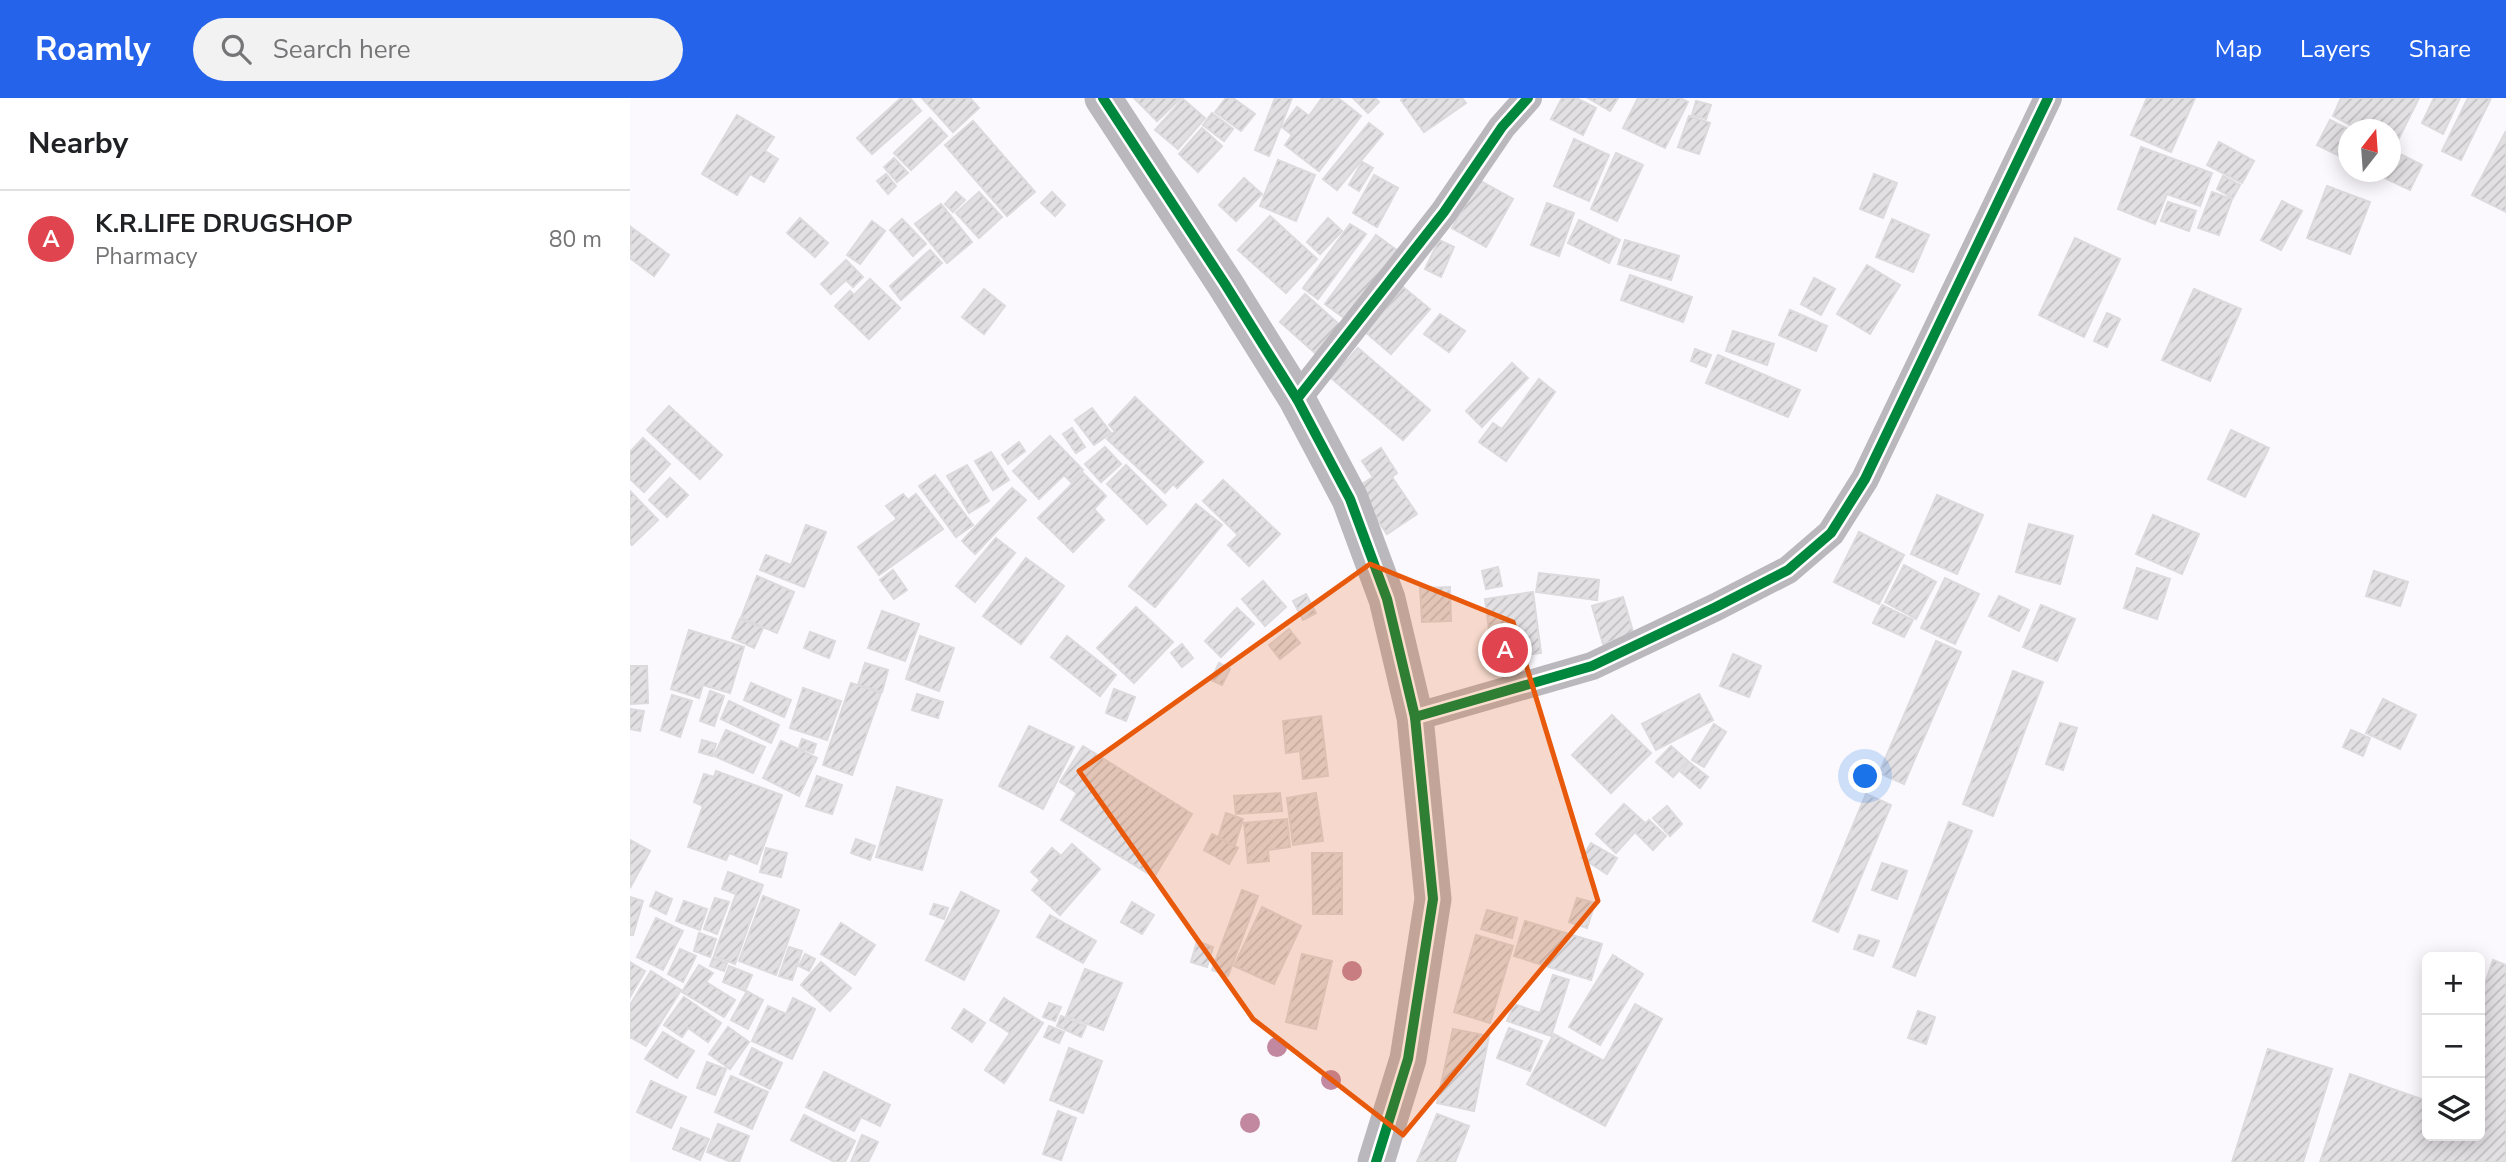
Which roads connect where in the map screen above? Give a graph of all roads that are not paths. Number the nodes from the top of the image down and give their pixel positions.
1 (1102, 98) edge
2 (1528, 98) edge
3 (2048, 98) edge
4 (1297, 399) junction
5 (1415, 717) junction
6 (1376, 1162) edge

1 - 4 street
2 - 4 street
3 - 5 street
4 - 5 street
5 - 6 street

